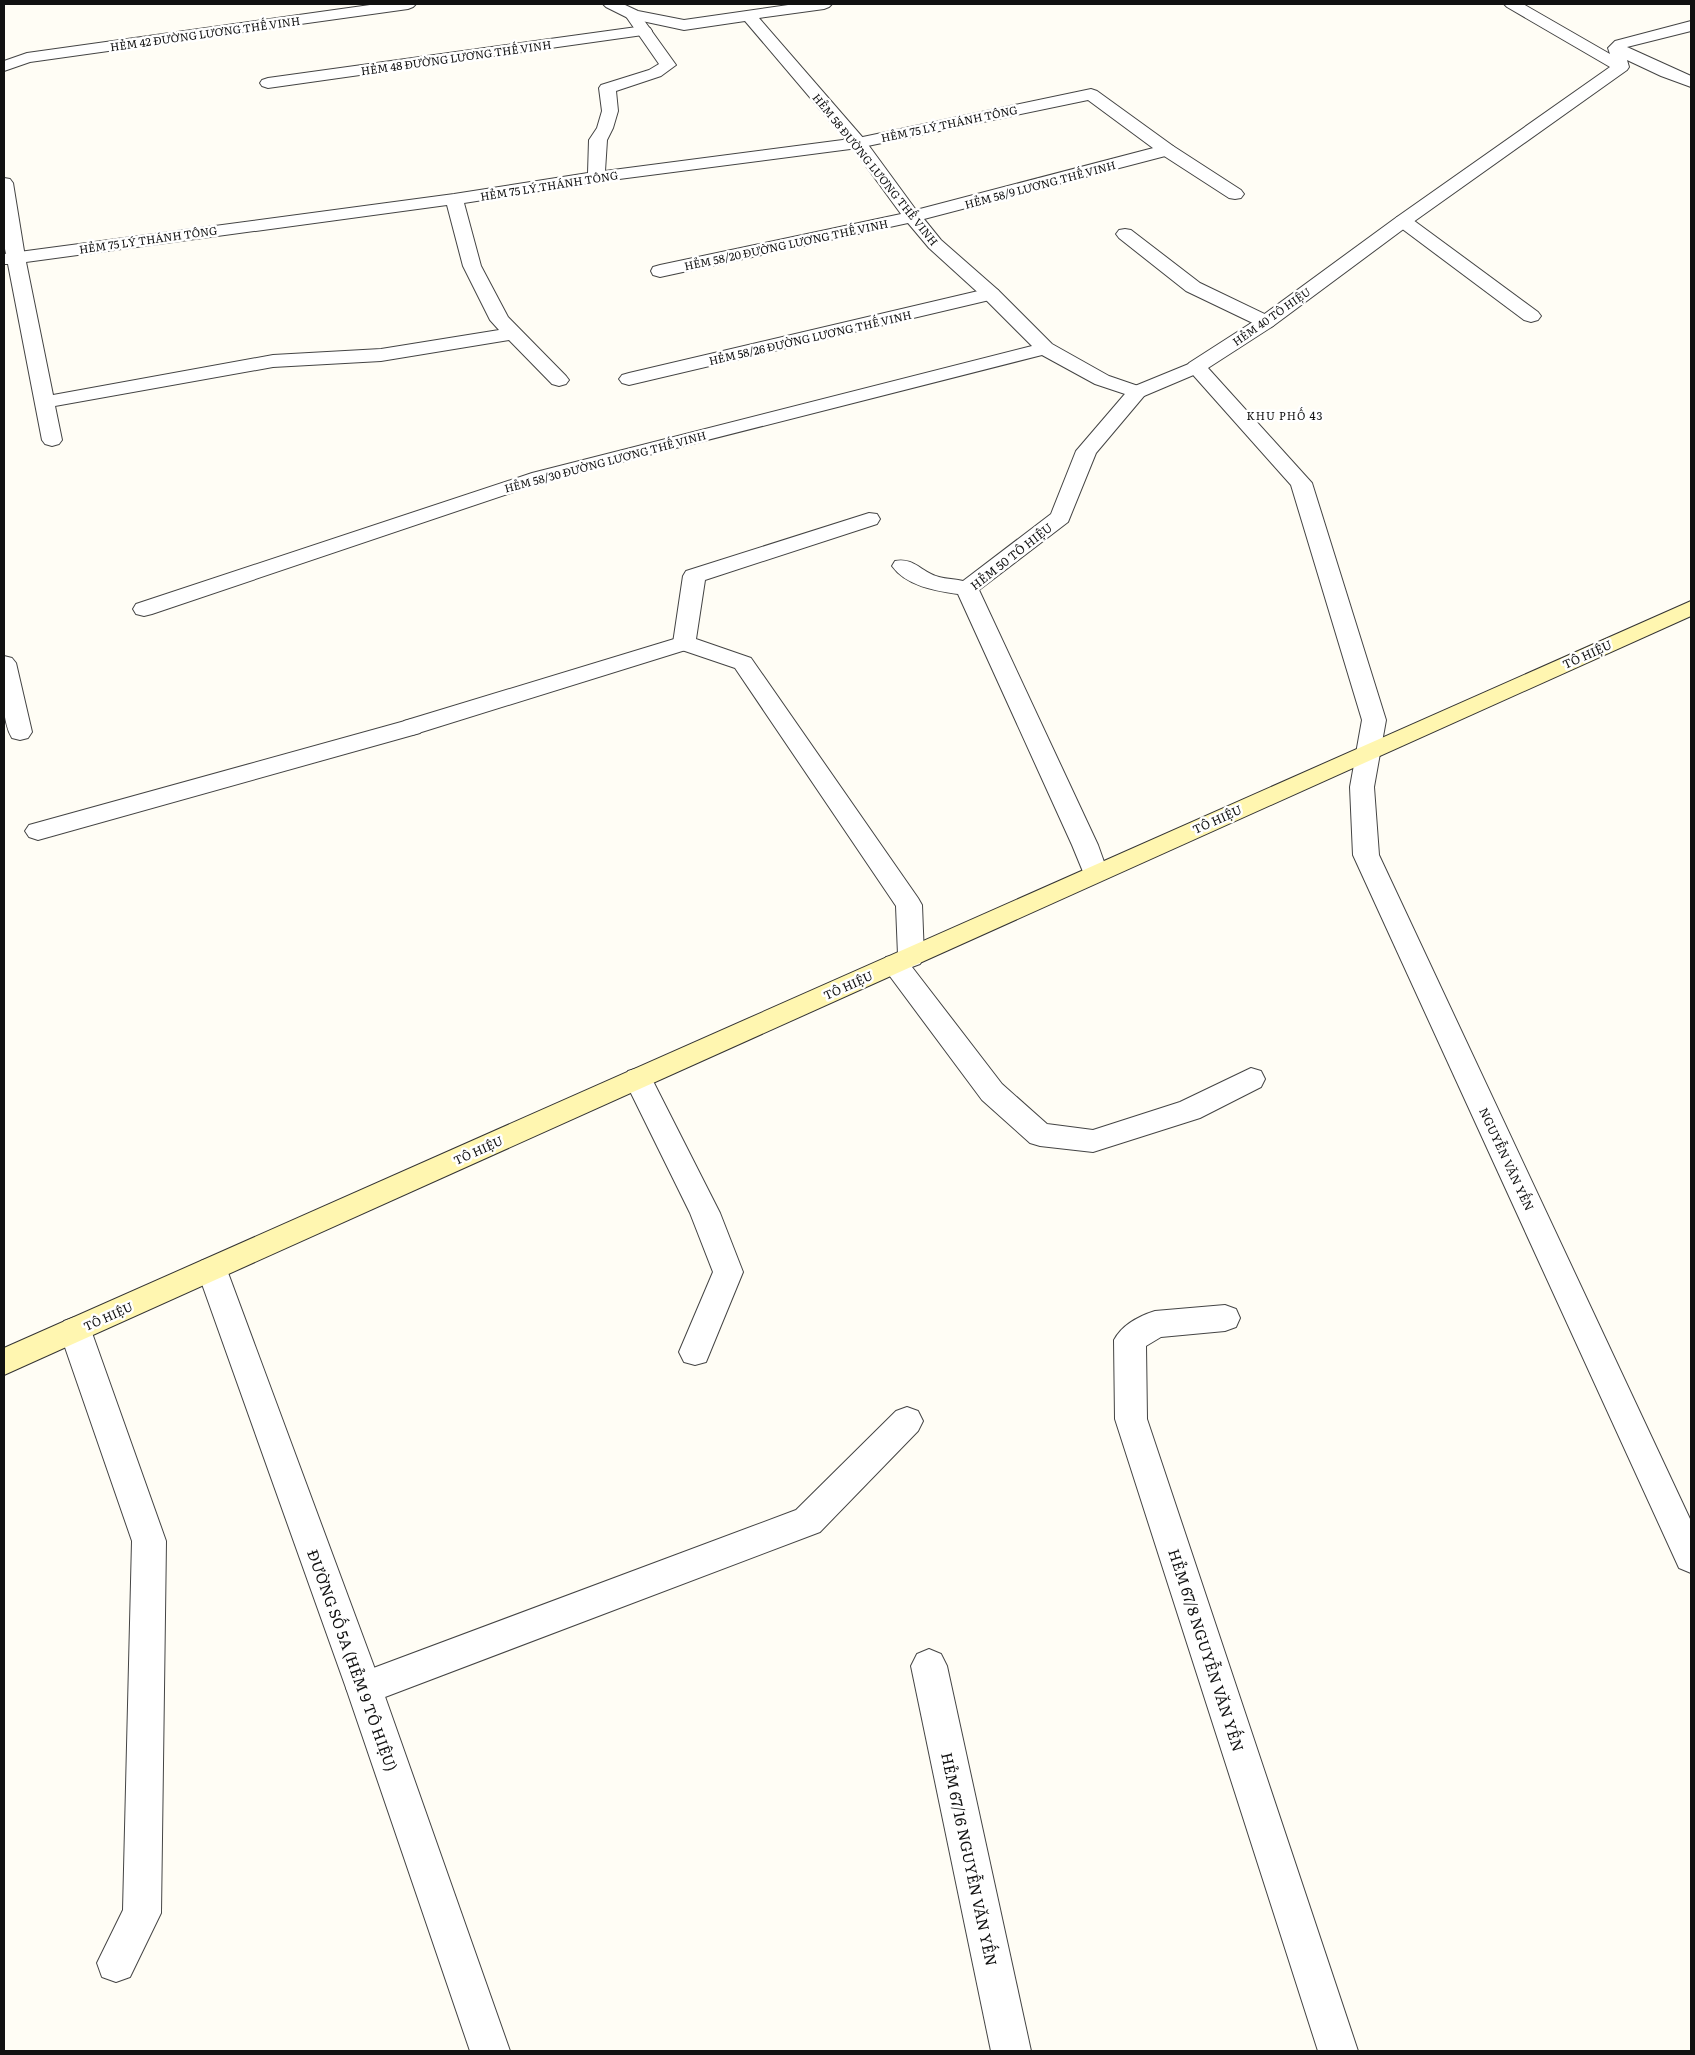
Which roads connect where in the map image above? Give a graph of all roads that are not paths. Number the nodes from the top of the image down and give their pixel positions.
1 (408, 4) edge
2 (611, 4) edge
3 (824, 4) edge
4 (1512, 4) edge
5 (633, 15) junction
6 (748, 16) junction
7 (1691, 26) edge
8 (644, 31) junction
9 (1616, 48) junction
10 (4, 66) edge
11 (1621, 67) junction
12 (1691, 82) edge
13 (268, 83) dead end
14 (858, 143) junction
15 (1167, 150) junction
16 (596, 177) junction
17 (4, 183) edge
18 (1235, 194) dead end
19 (454, 199) junction
20 (912, 218) junction
21 (1403, 221) junction
22 (1125, 234) dead end
23 (10, 258) edge
24 (660, 270) dead end
25 (991, 294) junction
26 (1531, 316) dead end
27 (1266, 322) junction
28 (514, 333) junction
29 (1045, 348) junction
30 (1196, 367) junction
31 (629, 379) dead end
32 (559, 380) dead end
33 (1137, 392) junction
34 (45, 402) junction
35 (52, 440) dead end
36 (869, 519) dead end
37 (903, 566) dead end
38 (967, 588) junction
39 (1691, 608) edge
40 (144, 609) dead end
41 (684, 643) junction
42 (4, 663) edge
43 (20, 732) dead end
44 (1369, 752) junction
45 (38, 831) dead end
46 (1095, 873) junction
47 (903, 961) junction
48 (638, 1078) junction
49 (1251, 1079) dead end
50 (212, 1270) junction
51 (1225, 1318) dead end
52 (75, 1330) junction
53 (695, 1352) dead end
54 (4, 1362) edge
55 (907, 1421) dead end
56 (1691, 1557) edge
57 (929, 1666) dead end
58 (364, 1688) junction
59 (116, 1963) dead end
60 (490, 2051) edge
61 (1011, 2051) edge
62 (1338, 2051) edge

1 - 10 street, HẺM 42 ĐƯỜNG LƯƠNG THẾ VINH
2 - 5 street
3 - 6 street
4 - 11 street
5 - 6 street
5 - 8 street
6 - 14 street, HẺM 58 ĐƯỜNG LƯƠNG THẾ VINH
7 - 9 street
8 - 13 street, HẺM 48 ĐƯỜNG LƯƠNG THẾ VINH
8 - 16 street
9 - 11 street
9 - 12 street
11 - 21 street, HẺM 40 TÔ HIỆU
14 - 15 street, HẺM 75 LÝ THÁNH TÔNG
14 - 16 street, HẺM 75 LÝ THÁNH TÔNG
14 - 20 street, HẺM 58 ĐƯỜNG LƯƠNG THẾ VINH
15 - 18 street
15 - 20 street, HẺM 58/9 LƯƠNG THẾ VINH
16 - 19 street, HẺM 75 LÝ THÁNH TÔNG
17 - 23 street
19 - 23 street, HẺM 75 LÝ THÁNH TÔNG
19 - 28 street
20 - 24 street, HẺM 58/20 ĐƯỜNG LƯƠNG THẾ VINH
20 - 25 street, HẺM 58 ĐƯỜNG LƯƠNG THẾ VINH
21 - 26 street
21 - 27 street, HẺM 40 TÔ HIỆU
22 - 27 street
23 - 34 street
25 - 29 street, HẺM 58 ĐƯỜNG LƯƠNG THẾ VINH
25 - 31 street, HẺM 58/26 ĐƯỜNG LƯƠNG THẾ VINH
27 - 30 street, HẺM 40 TÔ HIỆU
28 - 32 street
28 - 34 street
29 - 33 street, HẺM 58 ĐƯỜNG LƯƠNG THẾ VINH
29 - 40 street, HẺM 58/30 ĐƯỜNG LƯƠNG THẾ VINH
30 - 33 street, HẺM 50 TÔ HIỆU
30 - 44 street
33 - 38 street, HẺM 50 TÔ HIỆU
34 - 35 street
36 - 41 street
37 - 38 street
38 - 46 street, HẺM 50 TÔ HIỆU
39 - 44 street, TÔ HIỆU
41 - 45 street
41 - 47 street
42 - 43 street
44 - 46 street, TÔ HIỆU
44 - 56 street, NGUYỄN VĂN YẾN
46 - 47 street, TÔ HIỆU
47 - 48 street, TÔ HIỆU
47 - 49 street
48 - 50 street, TÔ HIỆU
48 - 53 street
50 - 52 street, TÔ HIỆU
50 - 58 street, ĐƯỜNG SỐ 5A (HẺM 9 TÔ HIỆU)
51 - 62 street, HẺM 67/8 NGUYỄN VĂN YẾN
52 - 54 street, TÔ HIỆU
52 - 59 street
55 - 58 street
57 - 61 street, HẺM 67/16 NGUYỄN VĂN YẾN
58 - 60 street, ĐƯỜNG SỐ 5A (HẺM 9 TÔ HIỆU)

